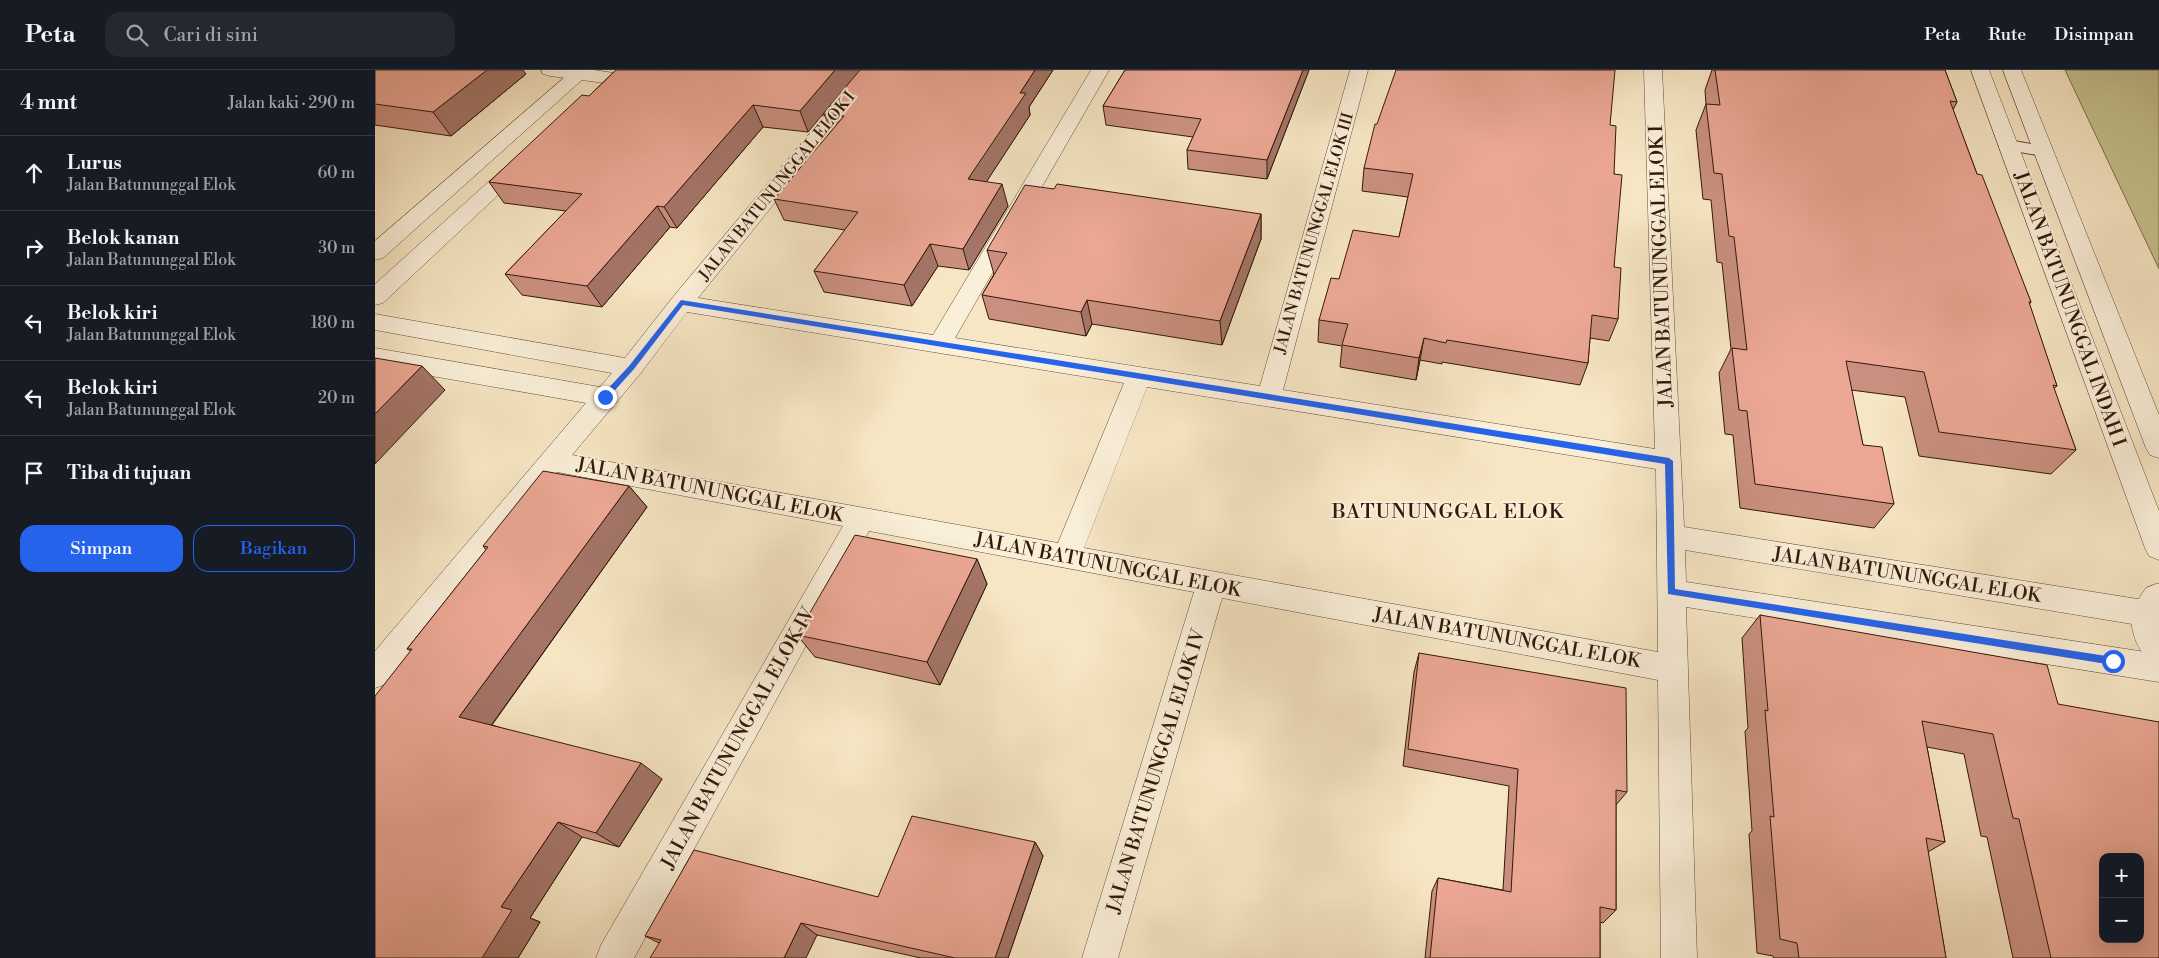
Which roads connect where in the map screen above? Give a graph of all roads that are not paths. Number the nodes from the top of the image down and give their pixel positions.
1 (549, 70) edge
2 (873, 70) edge
3 (1100, 70) edge
4 (1359, 70) edge
5 (1653, 70) edge
6 (1980, 70) edge
7 (2012, 70) edge
8 (582, 72) edge
9 (617, 74) edge
10 (591, 98) edge
11 (2008, 145) junction
12 (2043, 150) junction
13 (533, 151) edge
14 (375, 253) edge
15 (375, 297) edge
16 (681, 303) junction
17 (375, 322) edge
18 (940, 344) junction
19 (375, 357) edge
20 (631, 368) junction
21 (1139, 376) junction
22 (605, 397) junction
23 (1269, 397) junction
24 (2159, 448) edge
25 (551, 461) junction
26 (1669, 461) junction
27 (862, 519) junction
28 (1670, 536) junction
29 (2159, 548) edge
30 (1066, 557) junction
31 (1211, 584) junction
32 (1671, 592) junction
33 (2151, 605) edge
34 (2159, 650) edge
35 (2159, 668) edge
36 (1673, 669) junction
37 (375, 674) edge
38 (614, 958) edge
39 (1100, 958) edge
40 (1679, 958) edge

1 - 8 street
2 - 16 street, JALAN BATUNUNGGAL ELOK I
3 - 18 street
4 - 23 street, JALAN BATUNUNGGAL ELOK III
5 - 26 street, JALAN BATUNUNGGAL ELOK I
6 - 11 street, JALAN BATUNUNGGAL INDAH I
7 - 12 street, JALAN BATUNUNGGAL INDAH I
8 - 9 street
8 - 14 street
9 - 10 street
11 - 12 lane
11 - 29 street, JALAN BATUNUNGGAL INDAH I
12 - 24 street, JALAN BATUNUNGGAL INDAH I
13 - 15 street
16 - 18 street
16 - 20 street, JALAN BATUNUNGGAL ELOK
17 - 20 street
18 - 21 street
19 - 22 street
20 - 22 street, JALAN BATUNUNGGAL ELOK
21 - 23 street
21 - 30 street
22 - 25 street, JALAN BATUNUNGGAL ELOK
23 - 26 street
25 - 27 street, JALAN BATUNUNGGAL ELOK
25 - 37 street
26 - 28 street
27 - 30 street, JALAN BATUNUNGGAL ELOK
27 - 38 street, JALAN BATUNUNGGAL ELOK IV
28 - 32 street
28 - 33 street, JALAN BATUNUNGGAL ELOK
30 - 31 street, JALAN BATUNUNGGAL ELOK
31 - 36 street, JALAN BATUNUNGGAL ELOK
31 - 39 street, JALAN BATUNUNGGAL ELOK IV
32 - 35 street
32 - 36 street
33 - 34 street
36 - 40 street

